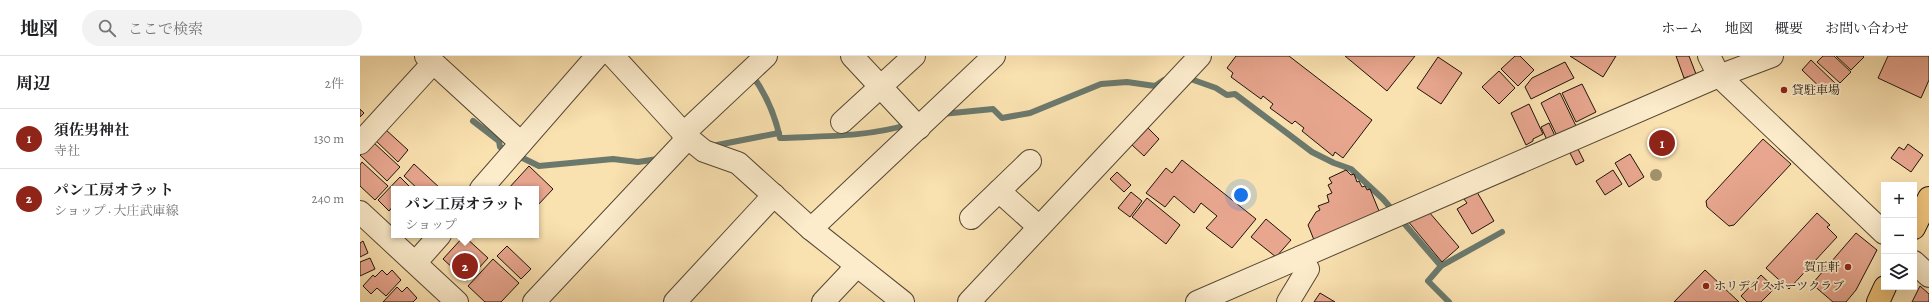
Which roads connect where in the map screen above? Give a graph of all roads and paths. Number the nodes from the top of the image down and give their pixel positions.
1 (597, 56) edge
2 (613, 56) edge
3 (766, 56) edge
4 (852, 56) edge
5 (914, 56) edge
6 (994, 56) edge
7 (1709, 56) edge
8 (1772, 56) edge
9 (438, 61) edge
10 (1188, 69) edge
11 (1719, 76) junction
12 (880, 86) junction
13 (922, 121) junction
14 (842, 122) dead end
15 (685, 136) junction
16 (360, 143) edge
17 (521, 143) junction
18 (1030, 161) dead end
19 (484, 186) edge
20 (999, 191) junction
21 (774, 195) junction
22 (1929, 198) edge
23 (360, 212) edge
24 (971, 218) dead end
25 (1917, 222) edge
26 (1039, 227) junction
27 (811, 229) junction
28 (1881, 230) edge
29 (437, 238) edge
30 (1301, 257) junction
31 (416, 262) junction
32 (1917, 265) edge
33 (856, 267) junction
34 (1929, 276) edge
35 (1884, 290) edge
36 (457, 302) edge
37 (534, 302) edge
38 (675, 302) edge
39 (823, 302) edge
40 (903, 302) edge
41 (969, 302) edge
42 (1197, 302) edge
43 (1288, 302) edge
44 (1878, 302) edge

1 - 17 street
2 - 15 street
3 - 15 street
4 - 12 street
5 - 12 street
6 - 13 street
7 - 11 street
8 - 11 street
9 - 16 street
9 - 17 street
10 - 26 street
11 - 28 street
11 - 30 street
12 - 13 street
12 - 14 street
13 - 27 street
15 - 21 street
15 - 37 street
17 - 19 street
18 - 20 street
20 - 24 street
20 - 26 street
21 - 27 street
21 - 38 street
22 - 25 main road
23 - 31 street
26 - 41 street
27 - 33 street
29 - 31 street
30 - 42 street
30 - 43 street
31 - 36 street
32 - 34 street
33 - 39 street
33 - 40 street
35 - 44 main road

